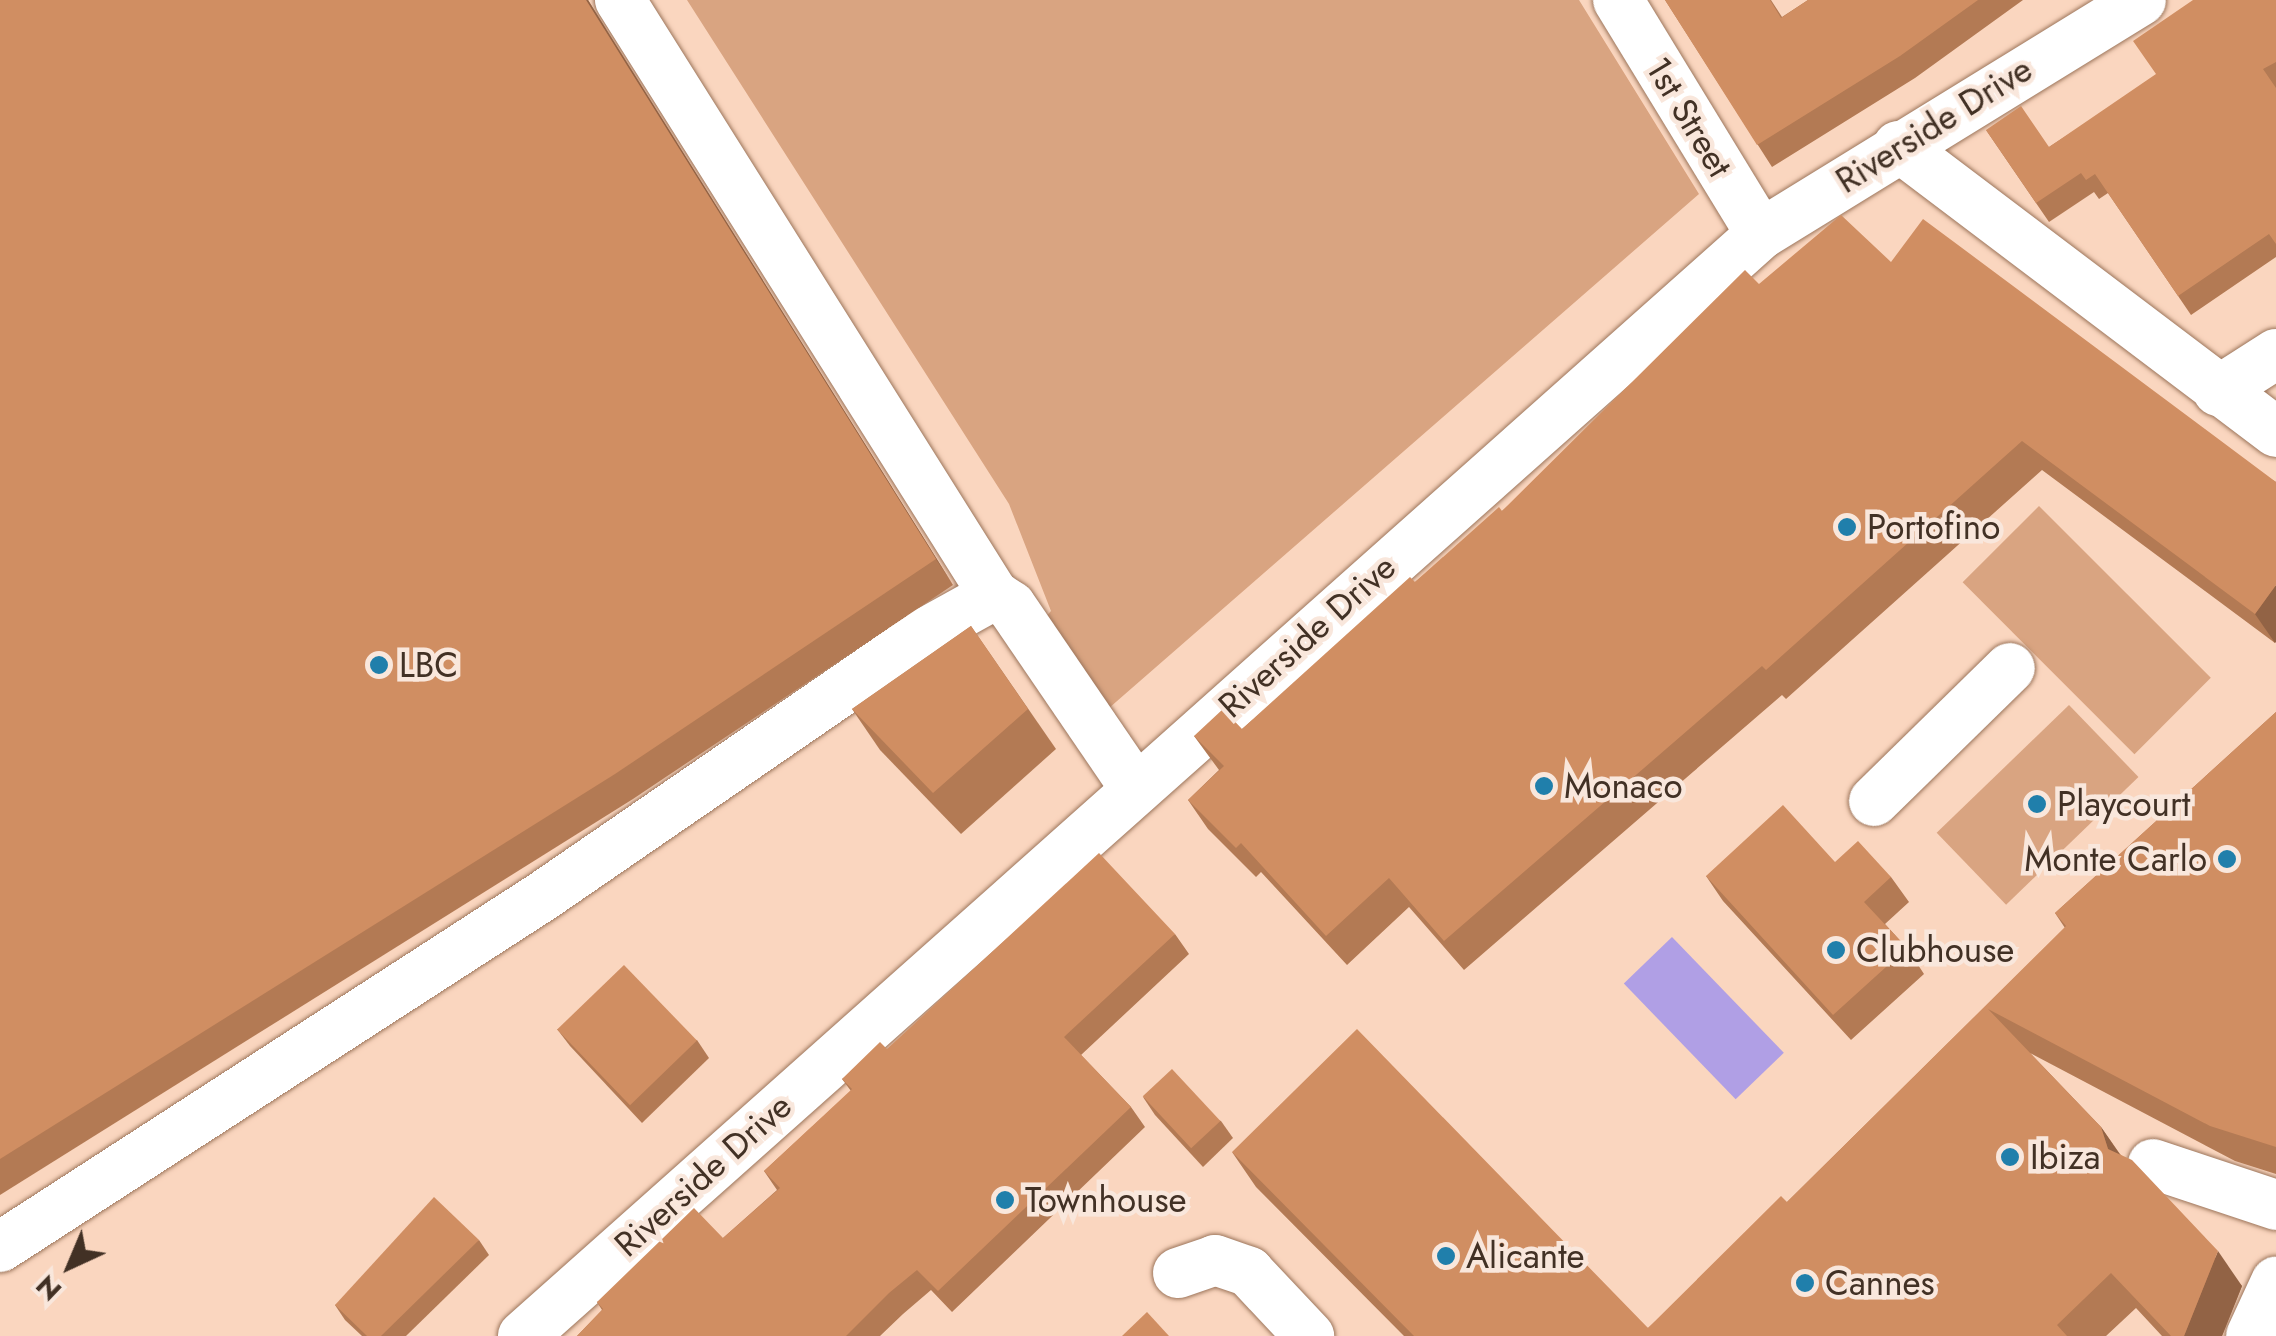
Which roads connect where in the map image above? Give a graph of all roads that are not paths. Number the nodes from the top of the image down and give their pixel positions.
1 (620, 0) edge
2 (1618, 0) edge
3 (2123, 4) edge
4 (1898, 146) junction
5 (1760, 234) junction
6 (2276, 354) edge
7 (2218, 390) junction
8 (2276, 432) edge
9 (994, 595) junction
10 (2010, 668) dead end
11 (1136, 789) junction
12 (1874, 801) dead end
13 (2153, 1164) dead end
14 (2276, 1205) edge
15 (0, 1246) edge
16 (1178, 1273) dead end
17 (2276, 1282) edge
18 (522, 1336) edge
19 (1308, 1336) edge
20 (2251, 1336) edge

1 - 9 street
2 - 5 street, 1st Street
3 - 4 street, Riverside Drive
4 - 5 street, Riverside Drive
4 - 7 street
5 - 11 street, Riverside Drive
6 - 7 street
7 - 8 street
9 - 11 street
9 - 15 street
10 - 12 street
11 - 18 street, Riverside Drive
13 - 14 street
16 - 19 street
17 - 20 street

